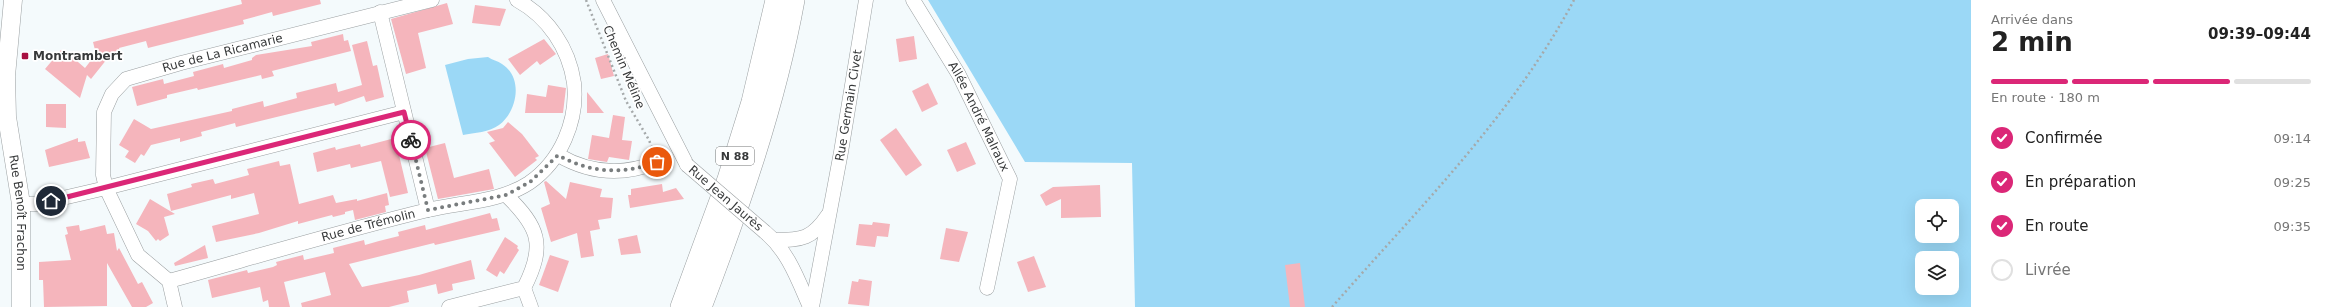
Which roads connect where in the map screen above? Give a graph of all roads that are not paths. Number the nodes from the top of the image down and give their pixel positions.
1 (13, 0) edge
2 (432, 0) edge
3 (517, 0) edge
4 (603, 0) edge
5 (776, 0) edge
6 (794, 0) edge
7 (866, 0) edge
8 (913, 0) edge
9 (380, 12) junction
10 (404, 112) junction
11 (558, 155) junction
12 (657, 162) road end
13 (106, 188) junction
14 (506, 195) junction
15 (21, 204) junction
16 (428, 210) junction
17 (830, 211) junction
18 (770, 236) junction
19 (169, 281) junction
20 (524, 288) junction
21 (987, 288) dead end
22 (21, 307) edge
23 (175, 307) edge
24 (449, 307) edge
25 (531, 307) edge
26 (681, 307) edge
27 (701, 307) edge
28 (811, 307) edge

1 - 15 main road, Rue Benoît Frachon
2 - 9 street, Rue de La Ricamarie
3 - 11 street, Rue de Trémolin
4 - 18 street, Rue Jean Jaurès, bridge
5 - 26 highway, N 88
6 - 27 highway, N 88
7 - 17 street, Rue Germain Civet
8 - 21 street, Allée André Malraux
9 - 10 street
9 - 13 street, Rue de La Ricamarie
10 - 13 street
10 - 16 street
11 - 12 street
11 - 14 street, Rue de Trémolin
13 - 15 street
13 - 19 street, Rue de La Ricamarie
14 - 16 street, Rue de Trémolin
14 - 20 street
15 - 22 main road, Rue Benoît Frachon
16 - 19 street, Rue de Trémolin
17 - 18 street
17 - 28 street, Rue Germain Civet
18 - 28 street, Rue Jean Jaurès
19 - 23 street
20 - 24 street
20 - 25 street

